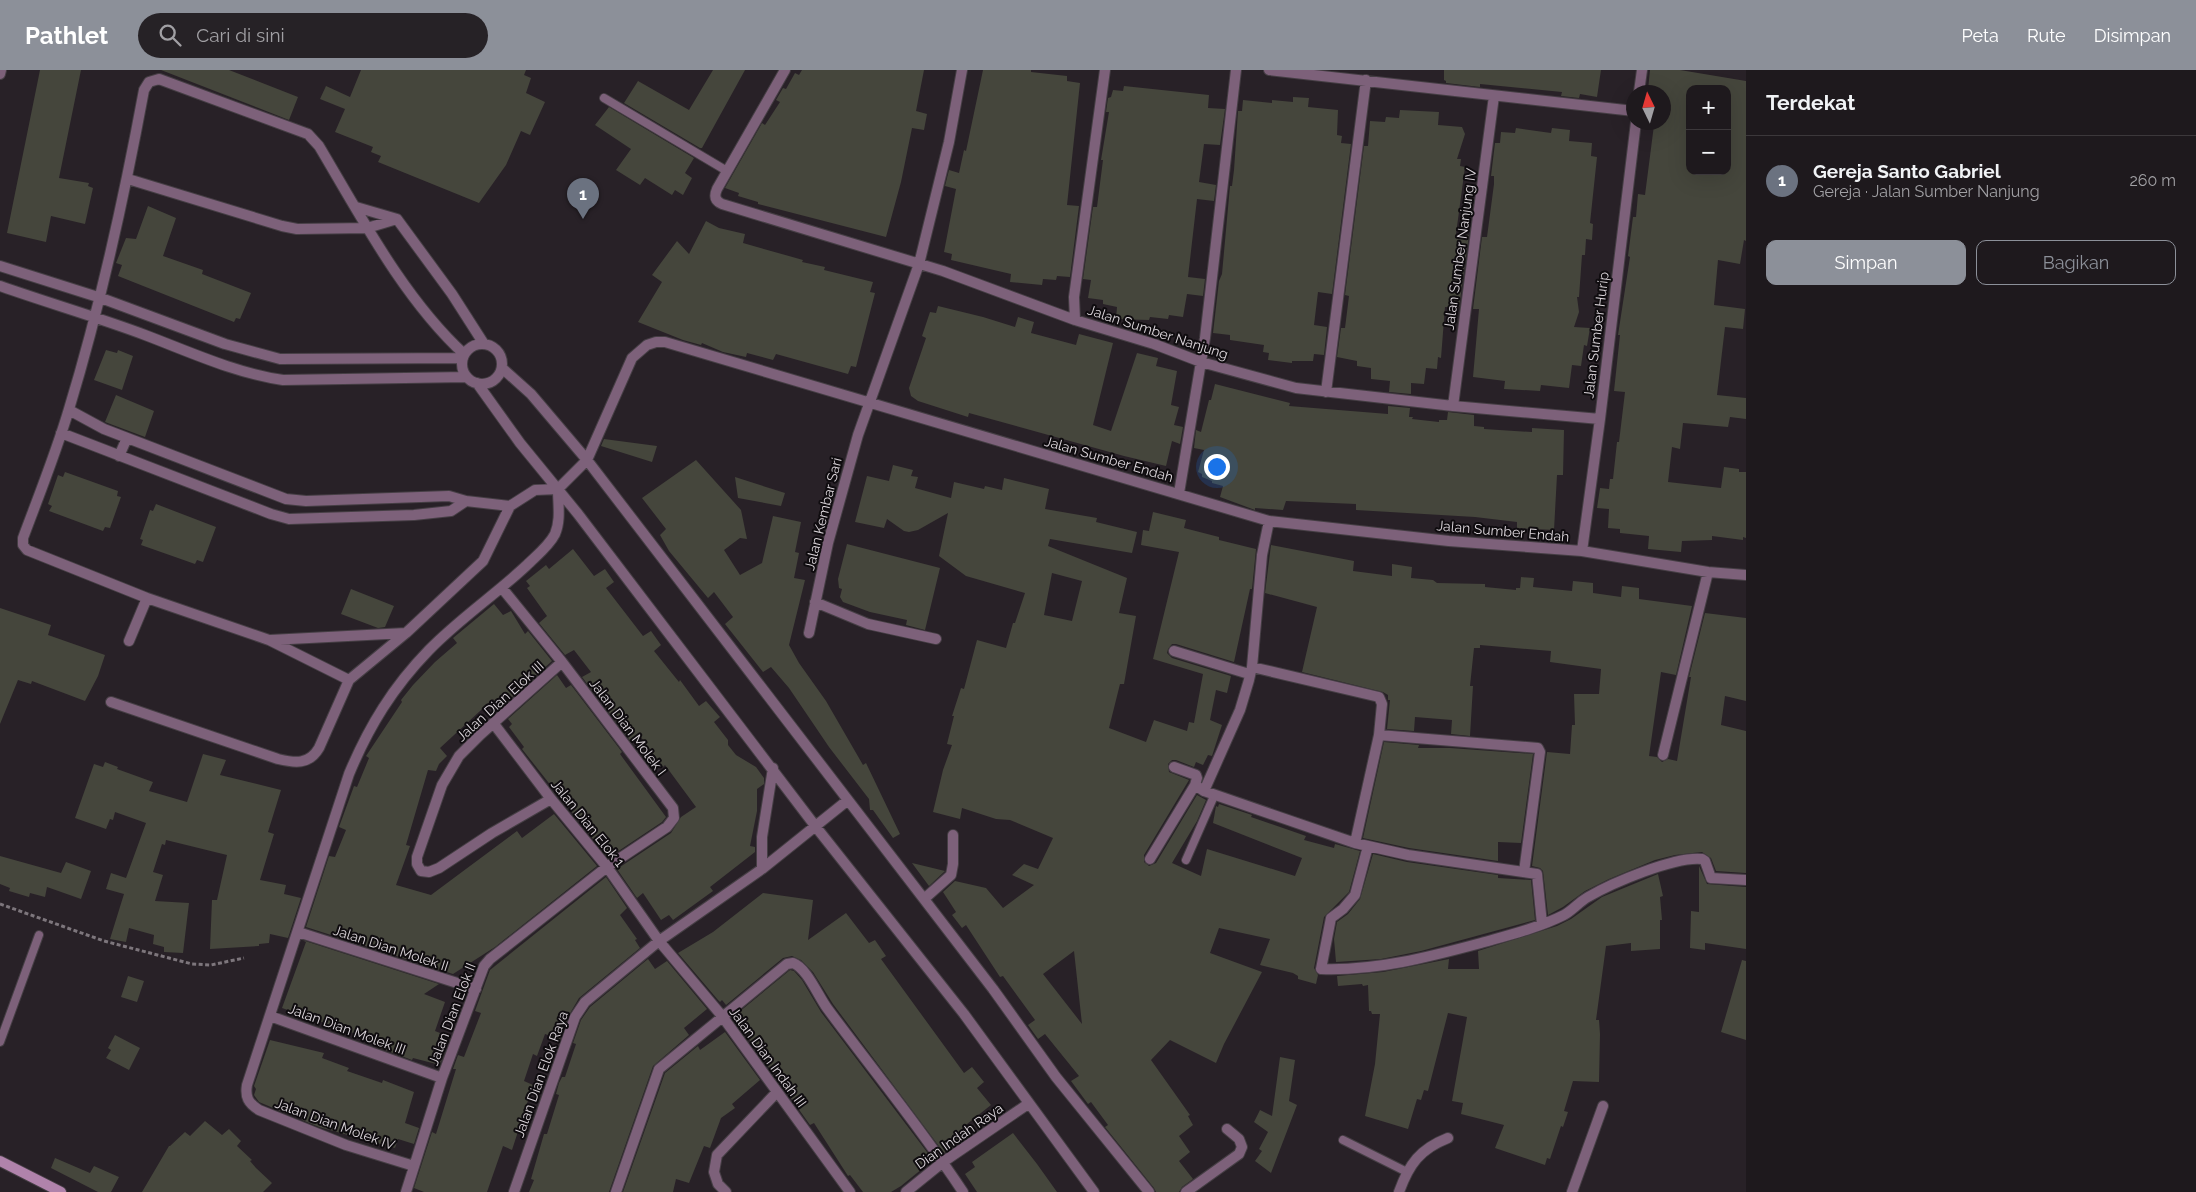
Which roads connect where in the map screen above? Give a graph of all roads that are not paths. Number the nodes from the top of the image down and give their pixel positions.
1 (1, 70) edge
2 (785, 70) edge
3 (962, 70) edge
4 (1105, 70) edge
5 (1236, 70) edge
6 (1269, 70) edge
7 (1642, 70) edge
8 (0, 74) edge
9 (1366, 80) junction
10 (1640, 85) edge
11 (1494, 96) junction
12 (604, 98) dead end
13 (1626, 110) edge
14 (1635, 130) edge
15 (728, 171) junction
16 (128, 179) junction
17 (356, 207) junction
18 (397, 220) junction
19 (367, 228) junction
20 (919, 264) junction
21 (0, 266) edge
22 (0, 286) edge
23 (101, 298) junction
24 (95, 317) junction
25 (1075, 320) junction
26 (484, 344) junction
27 (463, 356) junction
28 (1201, 362) junction
29 (502, 368) junction
30 (466, 377) junction
31 (477, 383) junction
32 (1326, 392) junction
33 (870, 402) junction
34 (1453, 406) junction
35 (69, 410) junction
36 (1600, 419) junction
37 (61, 433) junction
38 (127, 438) junction
39 (119, 456) junction
40 (587, 460) junction
41 (558, 489) junction
42 (1179, 493) junction
43 (306, 501) junction
44 (466, 501) junction
45 (510, 506) junction
46 (305, 519) junction
47 (1269, 521) junction
48 (1582, 551) junction
49 (1708, 572) junction
50 (1746, 575) edge
51 (502, 588) junction
52 (146, 598) junction
53 (815, 602) junction
54 (406, 633) junction
55 (808, 634) dead end
56 (936, 639) dead end
57 (269, 640) junction
58 (129, 641) dead end
59 (1174, 651) dead end
60 (562, 662) junction
61 (1250, 670) junction
62 (349, 680) junction
63 (111, 702) dead end
64 (494, 724) junction
65 (1379, 735) junction
66 (1663, 755) dead end
67 (1174, 767) dead end
68 (773, 768) junction
69 (1204, 791) junction
70 (551, 799) junction
71 (848, 800) junction
72 (816, 827) junction
73 (953, 836) dead end
74 (1355, 843) junction
75 (1368, 846) junction
76 (1150, 859) dead end
77 (1186, 860) dead end
78 (606, 867) junction
79 (762, 869) junction
80 (1524, 872) junction
81 (1746, 880) edge
82 (924, 899) junction
83 (1542, 924) junction
84 (298, 932) junction
85 (40, 934) dead end
86 (660, 941) junction
87 (476, 989) junction
88 (270, 1016) junction
89 (722, 1016) junction
90 (0, 1042) edge
91 (442, 1078) junction
92 (777, 1092) junction
93 (1028, 1104) junction
94 (1604, 1106) dead end
95 (1227, 1129) dead end
96 (1448, 1138) dead end
97 (1343, 1140) dead end
98 (0, 1161) edge
99 (943, 1162) junction
100 (414, 1166) junction
101 (1407, 1172) junction
102 (61, 1192) edge
103 (406, 1192) edge
104 (514, 1192) edge
105 (616, 1192) edge
106 (726, 1192) edge
107 (850, 1192) edge
108 (906, 1192) edge
109 (963, 1192) edge
110 (1094, 1192) edge
111 (1149, 1192) edge
112 (1186, 1192) edge
113 (1399, 1192) edge
114 (1572, 1192) edge

1 - 8 street
2 - 15 street
3 - 20 street, Jalan Kembar Sari
4 - 25 street
5 - 28 street
6 - 9 street
7 - 10 street
9 - 11 street
9 - 32 street
11 - 13 street
11 - 34 street, Jalan Sumber Nanjung IV
12 - 15 lane
14 - 36 street, Jalan Sumber Hurip
15 - 20 street, Jalan Sumber Nanjung
16 - 17 street
16 - 19 street
16 - 23 street
17 - 18 street
17 - 19 street
18 - 19 street
18 - 26 street
19 - 27 street
20 - 25 street, Jalan Sumber Nanjung
20 - 33 street, Jalan Kembar Sari
21 - 23 street
22 - 24 street
23 - 24 street
23 - 27 street
24 - 30 street
24 - 35 street
25 - 28 street, Jalan Sumber Nanjung
26 - 27 street
26 - 29 street
27 - 30 street
28 - 32 street, Jalan Sumber Nanjung
28 - 42 street
29 - 31 street
29 - 40 street
30 - 31 street
31 - 41 street
32 - 34 street, Jalan Sumber Nanjung
33 - 40 street, Jalan Sumber Endah
33 - 42 street, Jalan Sumber Endah
33 - 53 street, Jalan Kembar Sari
34 - 36 street, Jalan Sumber Nanjung
35 - 37 street
35 - 38 street
36 - 48 street, Jalan Sumber Hurip
37 - 39 street
37 - 52 street
38 - 39 street
38 - 43 street
39 - 46 street
40 - 41 street, Jalan Sumber Endah
40 - 71 street
41 - 45 street
41 - 51 street
41 - 68 street
42 - 47 street, Jalan Sumber Endah
43 - 44 street
43 - 46 street
44 - 45 street
44 - 46 street
45 - 54 street
47 - 48 street, Jalan Sumber Endah
47 - 61 street
48 - 49 street, Jalan Sumber Endah
49 - 50 street, Jalan Sumber Endah
49 - 66 street
51 - 60 street, Jalan Dian Molek I
51 - 84 street
52 - 57 street
52 - 58 street
53 - 55 street, Jalan Kembar Sari
53 - 56 street
54 - 57 street
54 - 62 street
57 - 62 street
59 - 61 street
60 - 64 street, Jalan Dian Elok III
60 - 78 street, Jalan Dian Molek I
61 - 65 street
61 - 69 street
62 - 63 street
64 - 70 street, Jalan Dian Elok 1
64 - 70 street, Jalan Dian Elok III
65 - 74 street
65 - 80 street
67 - 69 street
68 - 72 street
68 - 79 street
69 - 74 street
69 - 76 street
69 - 77 lane
70 - 78 street, Jalan Dian Elok 1
71 - 72 street, Jalan Dian Elok Raya
71 - 82 street
72 - 79 street, Jalan Dian Elok Raya
72 - 93 street
73 - 82 street
74 - 75 street
75 - 80 street
75 - 83 street
78 - 86 street, Jalan Dian Elok 1
78 - 87 street, Jalan Dian Elok II
79 - 86 street, Jalan Dian Elok Raya
80 - 83 street
81 - 83 street
82 - 111 street
84 - 87 street, Jalan Dian Molek II
84 - 88 street
85 - 90 lane
86 - 89 street, Jalan Dian Indah III
86 - 104 street, Jalan Dian Elok Raya
87 - 91 street, Jalan Dian Elok II
88 - 91 street, Jalan Dian Molek III
88 - 100 street, Jalan Dian Molek IV
89 - 92 street, Jalan Dian Indah III
89 - 99 street
89 - 105 street
91 - 100 street, Jalan Dian Elok II
92 - 106 street
92 - 107 street, Jalan Dian Indah III
93 - 99 street, Dian Indah Raya
93 - 110 street
94 - 114 street
95 - 112 street
96 - 101 street
97 - 101 lane
98 - 102 main road
99 - 108 street, Dian Indah Raya
99 - 109 street
100 - 103 street, Jalan Dian Elok II
101 - 113 street

